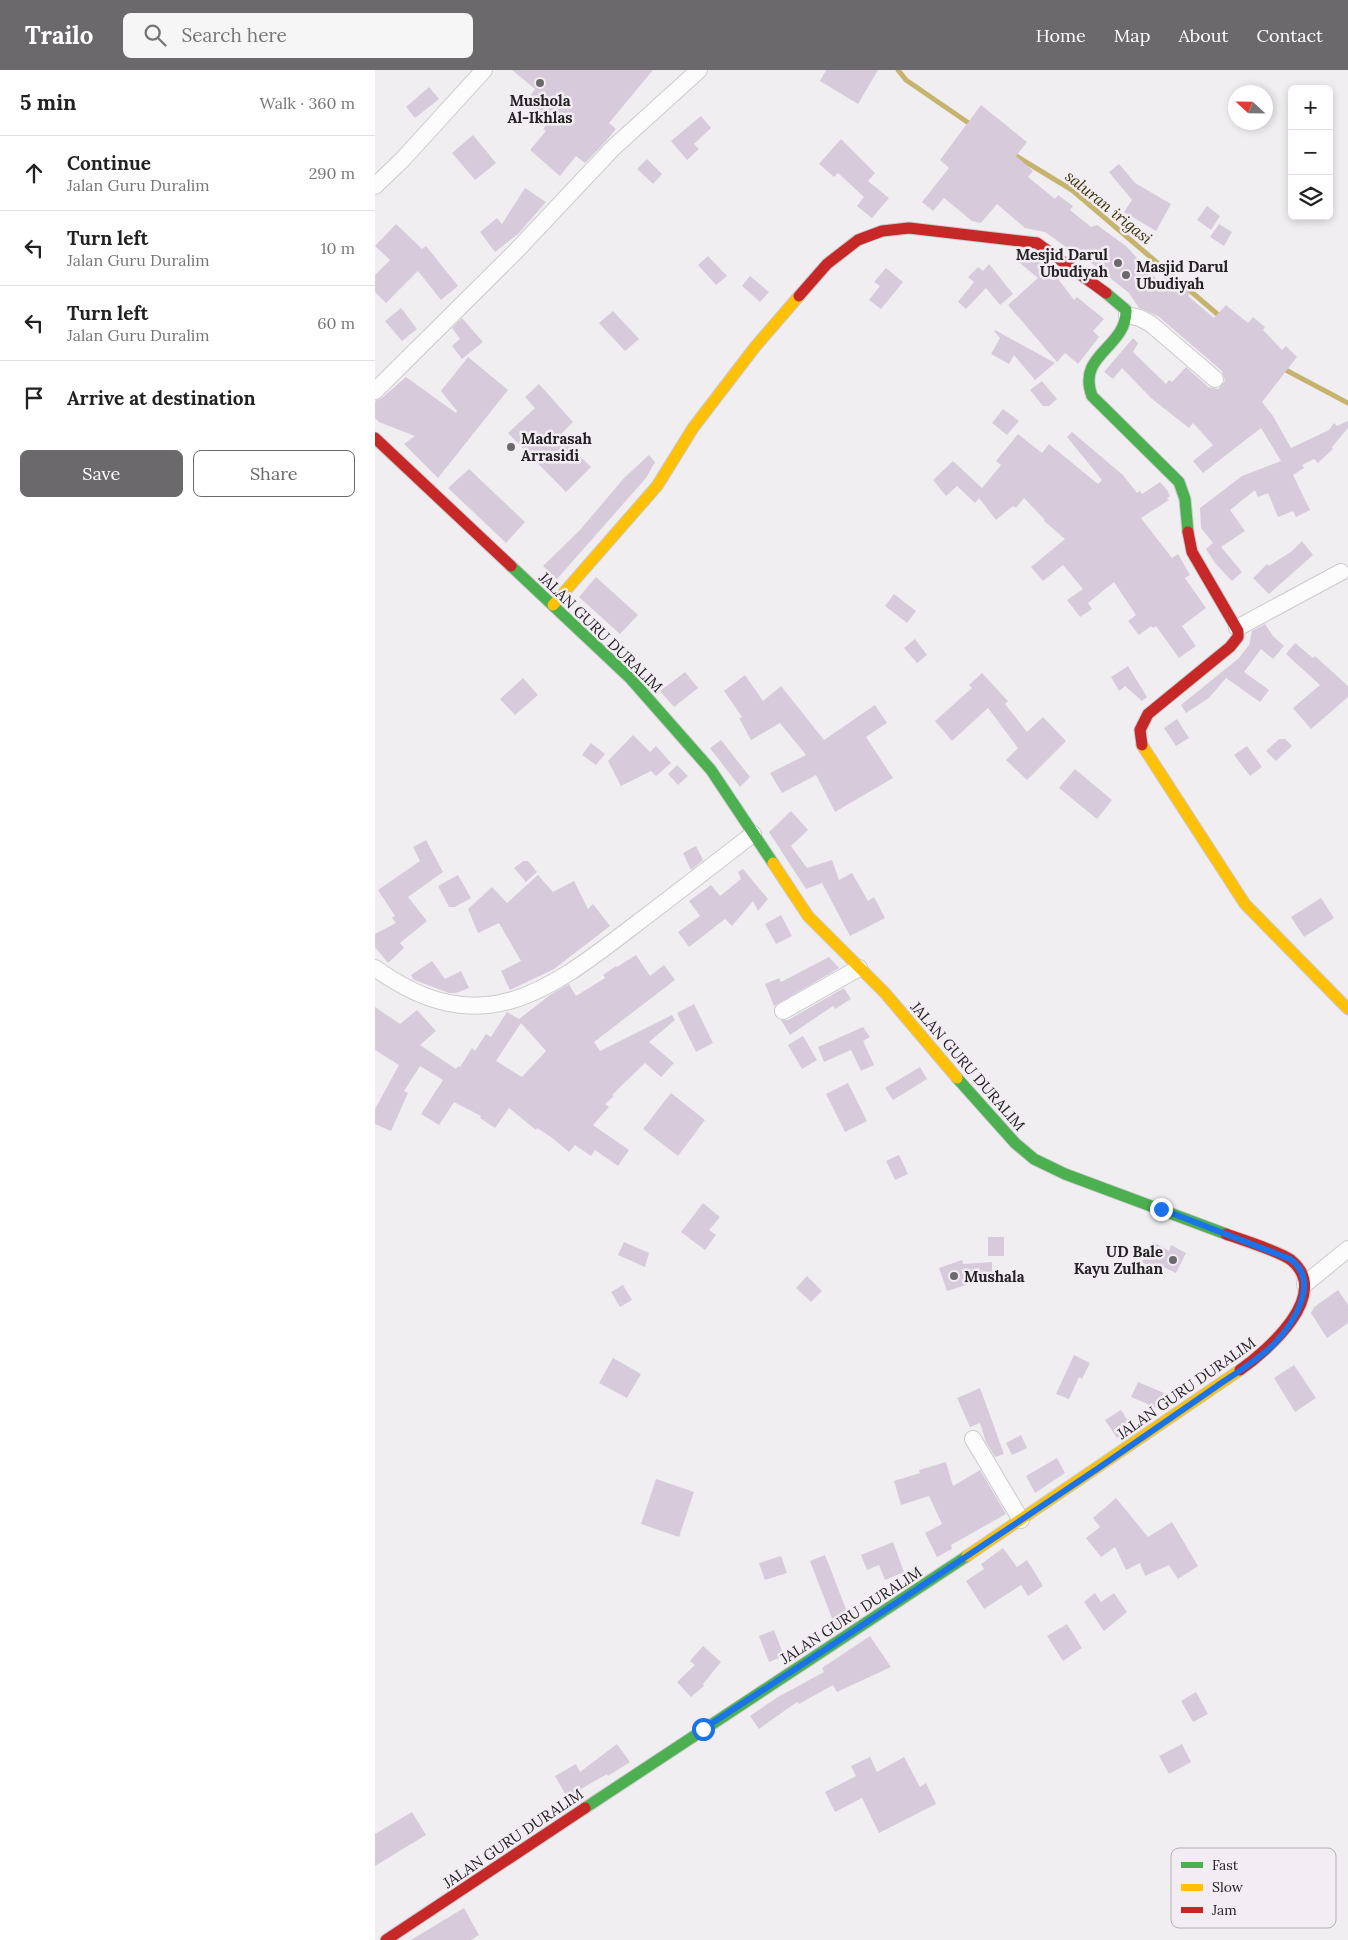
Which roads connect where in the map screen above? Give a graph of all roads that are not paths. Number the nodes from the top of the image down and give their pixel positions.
1 (484, 70) edge
2 (699, 70) edge
3 (375, 186) edge
4 (1127, 314) junction
5 (1215, 379) dead end
6 (375, 391) edge
7 (375, 438) edge
8 (1341, 572) dead end
9 (553, 606) junction
10 (1237, 628) junction
11 (753, 834) junction
12 (375, 968) edge
13 (859, 968) junction
14 (1348, 1009) edge
15 (783, 1011) dead end
16 (1348, 1249) edge
17 (1305, 1284) junction
18 (973, 1439) dead end
19 (1021, 1520) junction
20 (386, 1940) edge

1 - 3 street
2 - 6 street
4 - 5 street
4 - 9 street
4 - 10 street
7 - 9 street, JALAN GURU DURALIM
8 - 10 street
9 - 11 street, JALAN GURU DURALIM
10 - 14 street
11 - 12 street
11 - 13 street, JALAN GURU DURALIM
13 - 15 street
13 - 17 street, JALAN GURU DURALIM
16 - 17 street
17 - 19 street, JALAN GURU DURALIM
18 - 19 street
19 - 20 street, JALAN GURU DURALIM

